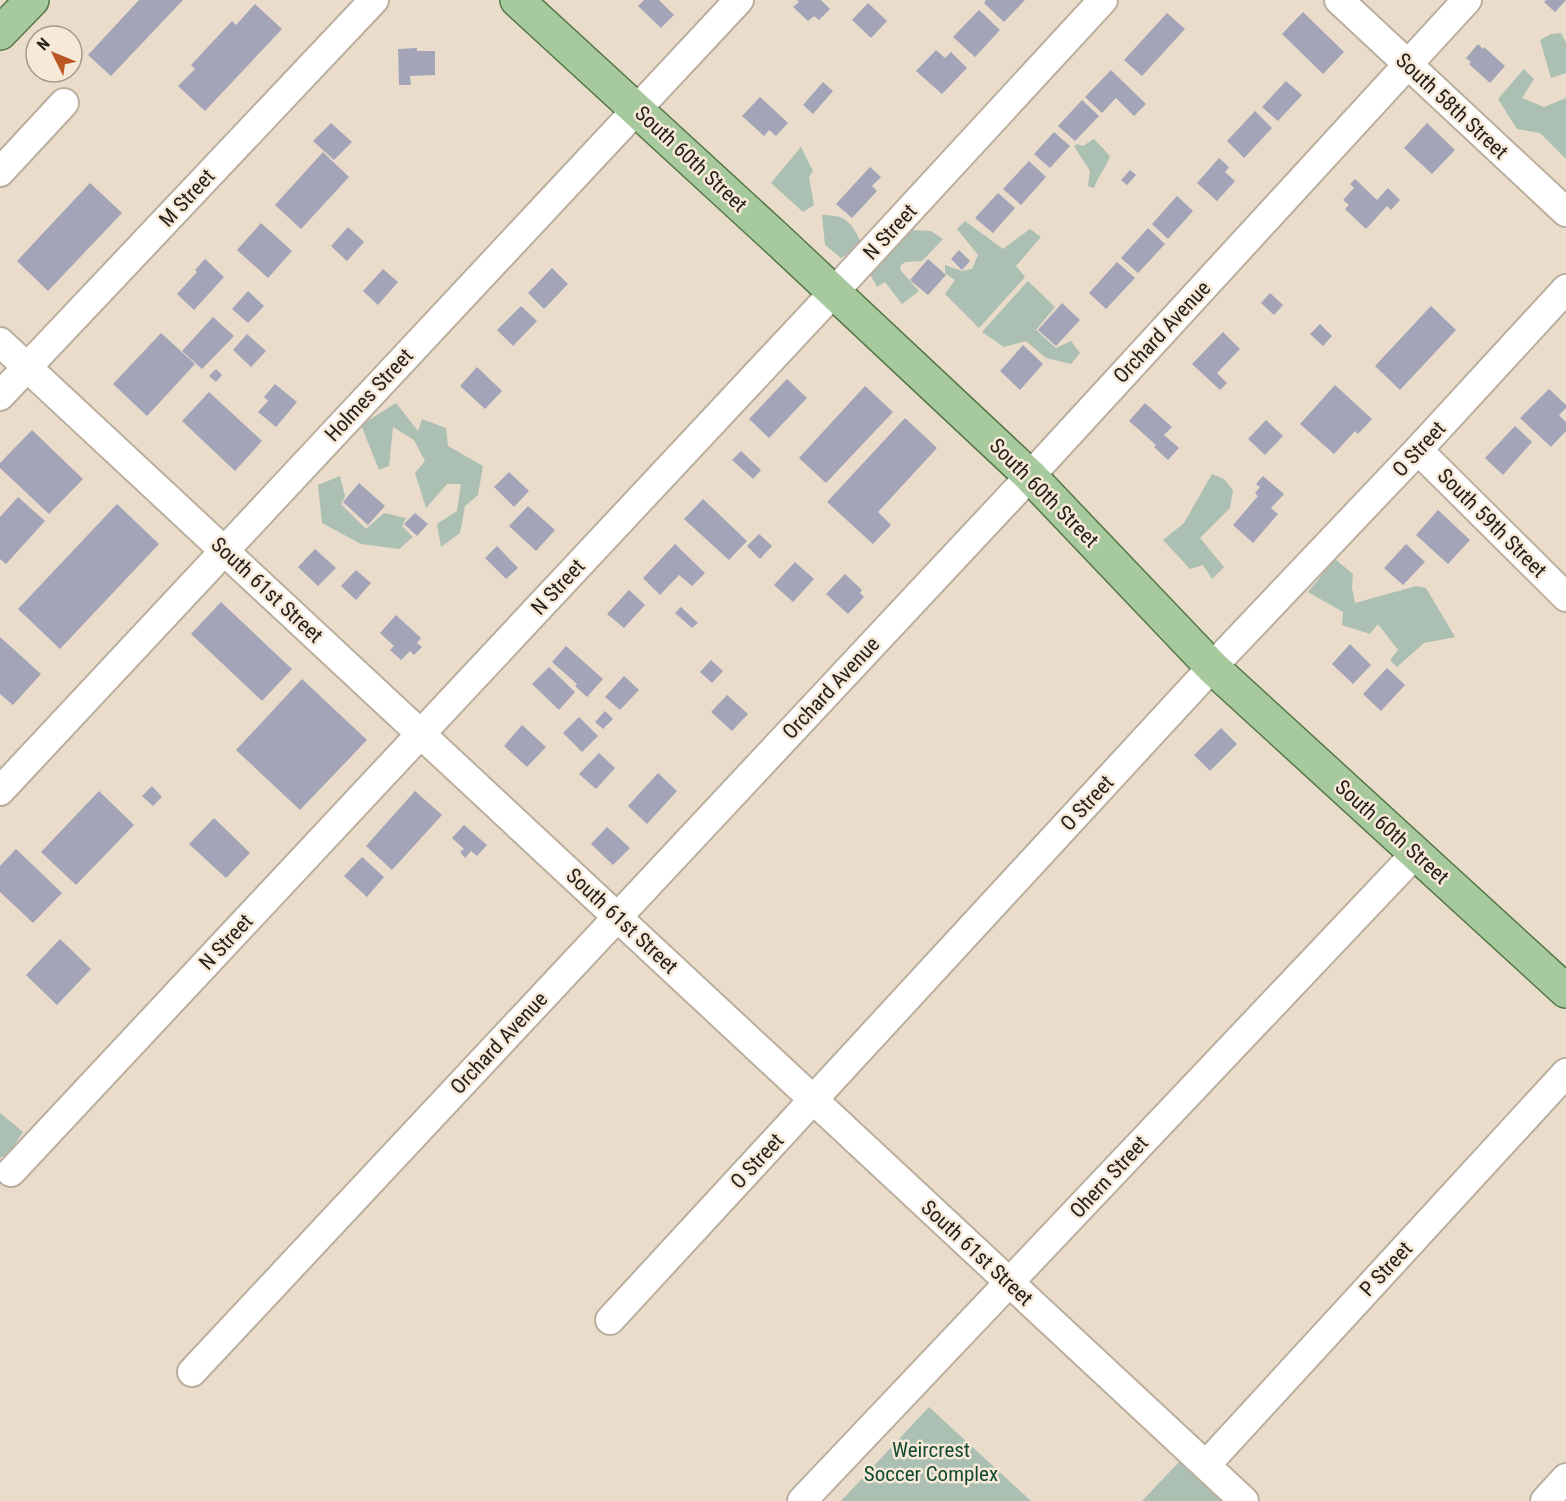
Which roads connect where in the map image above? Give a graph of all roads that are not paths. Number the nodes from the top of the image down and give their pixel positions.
1 (32, 0) edge
2 (374, 0) edge
3 (517, 0) edge
4 (739, 0) edge
5 (1103, 0) edge
6 (1339, 0) edge
7 (1467, 0) edge
8 (0, 33) edge
9 (1408, 64) junction
10 (64, 104) dead end
11 (638, 110) junction
12 (0, 172) edge
13 (1566, 212) edge
14 (1566, 289) edge
15 (833, 293) junction
16 (0, 342) edge
17 (27, 367) junction
18 (0, 396) edge
19 (1418, 450) junction
20 (1030, 476) junction
21 (225, 551) junction
22 (1566, 597) edge
23 (1212, 667) junction
24 (421, 733) junction
25 (0, 791) edge
26 (1416, 853) junction
27 (617, 916) junction
28 (1566, 991) edge
29 (1566, 1073) edge
30 (814, 1100) junction
31 (11, 1172) dead end
32 (1009, 1283) junction
33 (610, 1320) dead end
34 (192, 1372) dead end
35 (1206, 1465) junction
36 (1566, 1478) edge
37 (802, 1501) edge
38 (1244, 1501) edge
39 (1545, 1501) edge

1 - 8 main road
2 - 17 street, M Street
3 - 11 main road, South 60th Street
4 - 11 street, Holmes Street
5 - 15 street, N Street
6 - 9 street, South 58th Street
7 - 9 street, Orchard Avenue
9 - 13 street, South 58th Street
9 - 20 street, Orchard Avenue
10 - 12 street
11 - 15 main road, South 60th Street
11 - 21 street, Holmes Street
14 - 19 street, O Street
15 - 20 main road, South 60th Street
15 - 24 street, N Street
16 - 17 street, South 61st Street
17 - 18 street, M Street
17 - 21 street, South 61st Street
19 - 22 street, South 59th Street
19 - 23 street, O Street
20 - 23 main road, South 60th Street
20 - 27 street, Orchard Avenue
21 - 24 street, South 61st Street
21 - 25 street, Holmes Street
23 - 26 main road, South 60th Street
23 - 30 street, O Street
24 - 27 street, South 61st Street
24 - 31 street, N Street
26 - 28 main road, South 60th Street
26 - 32 street, Ohern Street
27 - 30 street, South 61st Street
27 - 34 street, Orchard Avenue
29 - 35 street, P Street
30 - 32 street, South 61st Street
30 - 33 street, O Street
32 - 35 street, South 61st Street
32 - 37 street, Ohern Street
35 - 38 street, South 61st Street
36 - 39 street

